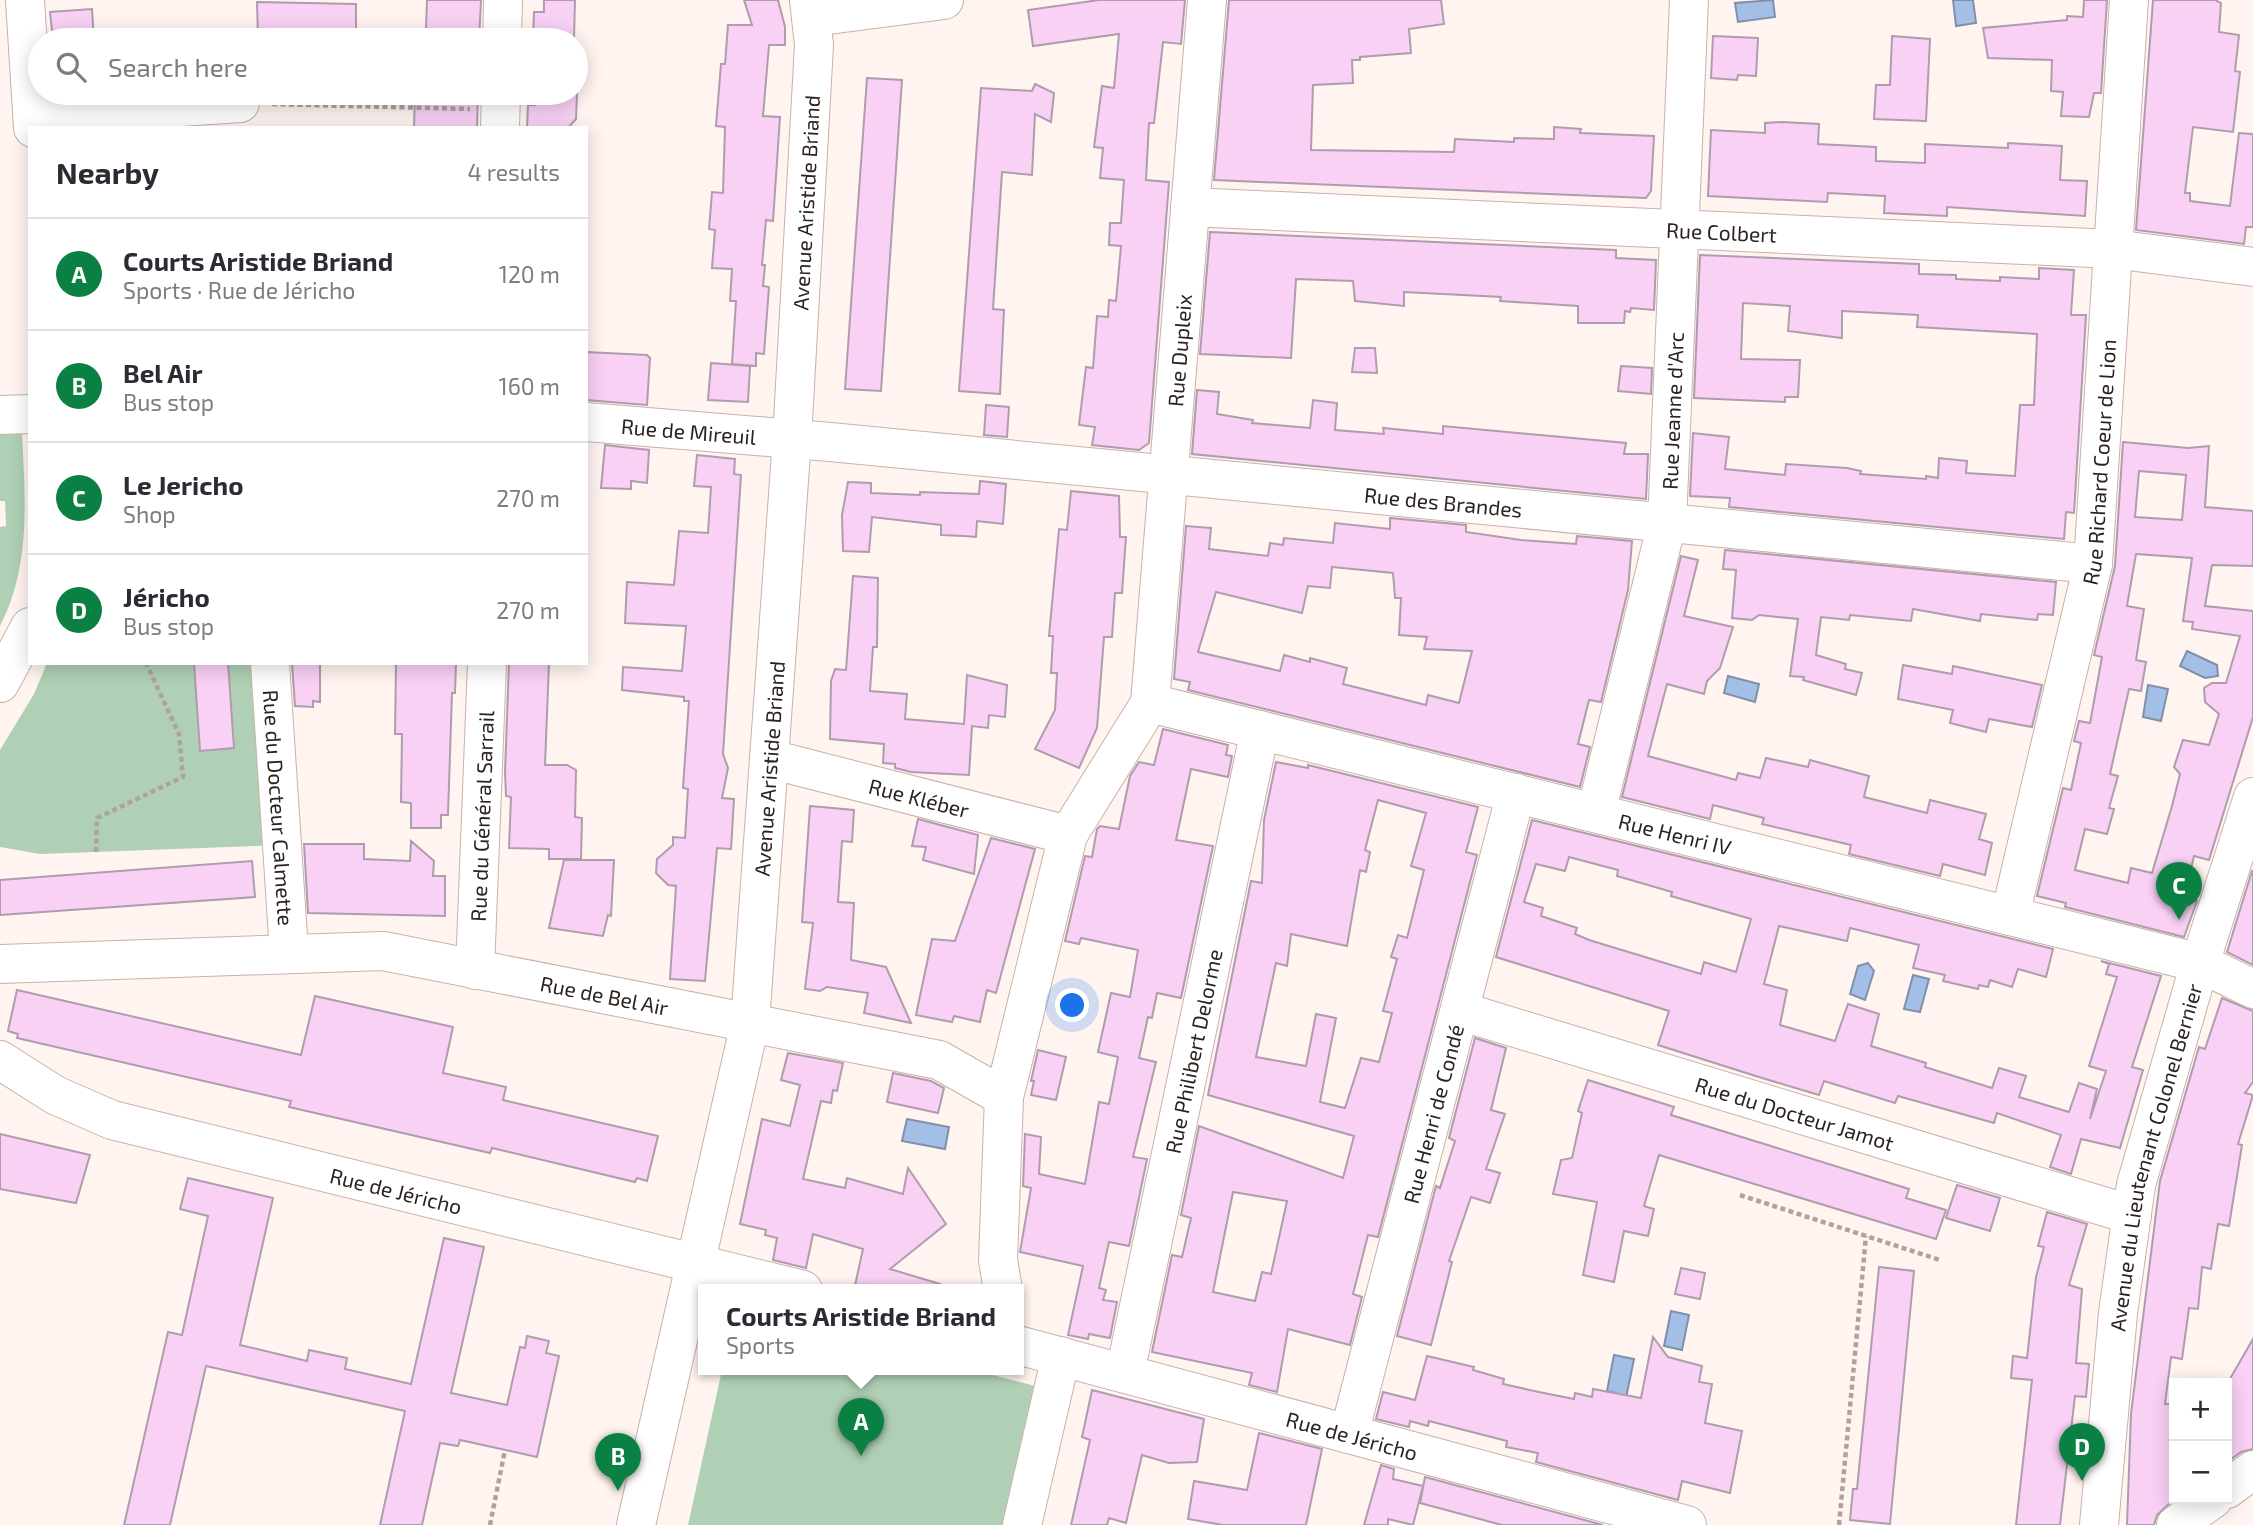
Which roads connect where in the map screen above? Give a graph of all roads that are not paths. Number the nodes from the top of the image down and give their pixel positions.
1 (25, 0) edge
2 (503, 0) edge
3 (944, 0) edge
4 (1207, 0) edge
5 (1689, 0) edge
6 (2129, 0) edge
7 (811, 9) edge
8 (502, 28) edge
9 (28, 46) edge
10 (218, 105) edge
11 (33, 122) edge
12 (1190, 207) junction
13 (1680, 230) junction
14 (2113, 249) junction
15 (2253, 267) edge
16 (28, 414) edge
17 (0, 415) edge
18 (588, 422) edge
19 (792, 439) junction
20 (1169, 475) junction
21 (1667, 523) junction
22 (2093, 564) junction
23 (28, 631) edge
24 (270, 665) edge
25 (487, 665) edge
26 (0, 683) edge
27 (1150, 703) junction
28 (1261, 730) junction
29 (770, 759) junction
30 (1516, 793) junction
31 (2253, 797) edge
32 (1596, 813) junction
33 (1068, 835) junction
34 (2010, 916) junction
35 (289, 952) junction
36 (2200, 963) junction
37 (3, 969) edge
38 (475, 970) junction
39 (2253, 989) edge
40 (1460, 1011) junction
41 (750, 1023) junction
42 (0, 1060) edge
43 (1004, 1097) junction
44 (2132, 1215) junction
45 (697, 1263) junction
46 (779, 1284) edge
47 (1002, 1284) edge
48 (1031, 1345) edge
49 (1125, 1373) junction
50 (1349, 1434) junction
51 (2253, 1470) edge
52 (2232, 1485) edge
53 (2206, 1504) edge
54 (636, 1525) edge
55 (1022, 1525) edge
56 (1687, 1525) edge
57 (2099, 1525) edge
58 (2176, 1525) edge

1 - 9 street
2 - 8 street
3 - 7 street
4 - 12 street, Rue Dupleix
5 - 13 street, Rue Jeanne d'Arc
6 - 14 street, Rue Richard Coeur de Lion
7 - 19 street, Avenue Aristide Briand
10 - 11 street
12 - 13 street, Rue Colbert
12 - 20 street, Rue Dupleix
13 - 14 street, Rue Colbert
13 - 21 street, Rue Jeanne d'Arc
14 - 15 street, Rue Colbert
14 - 22 street, Rue Richard Coeur de Lion
16 - 17 street
18 - 19 street, Rue de Mireuil
19 - 20 street, Rue des Brandes
19 - 29 street, Avenue Aristide Briand
20 - 21 street, Rue des Brandes
20 - 27 street, Rue Dupleix
21 - 22 street, Rue des Brandes
21 - 32 street, Rue Jeanne d'Arc
22 - 34 street, Rue Richard Coeur de Lion
23 - 26 street
24 - 35 street, Rue du Docteur Calmette
25 - 38 street, Rue du Général Sarrail
27 - 28 street, Rue Henri IV
27 - 33 street
28 - 30 street, Rue Henri IV
28 - 49 street, Rue Philibert Delorme
29 - 33 street, Rue Kléber
29 - 41 street, Avenue Aristide Briand
30 - 32 street, Rue Henri IV
30 - 40 street, Rue Henri de Condé
31 - 36 street, Avenue du Lieutenant Colonel Bernier
32 - 34 street, Rue Henri IV
33 - 43 street
34 - 36 street, Rue Henri IV
35 - 37 street, Rue de Bel Air
35 - 38 street, Rue de Bel Air
36 - 39 street, Rue Henri IV
36 - 44 street, Avenue du Lieutenant Colonel Bernier
38 - 41 street, Rue de Bel Air
40 - 44 street, Rue du Docteur Jamot
40 - 50 street, Rue Henri de Condé
41 - 43 street, Rue de Bel Air
41 - 45 street, Avenue Aristide Briand
42 - 45 street, Rue de Jéricho
43 - 47 street
44 - 57 street, Avenue du Lieutenant Colonel Bernier
45 - 46 street, Rue de Jéricho
45 - 54 street, Avenue Aristide Briand
48 - 49 street, Rue de Jéricho
48 - 55 street
49 - 50 street, Rue de Jéricho
50 - 56 street, Rue de Jéricho
51 - 52 street
53 - 58 street

